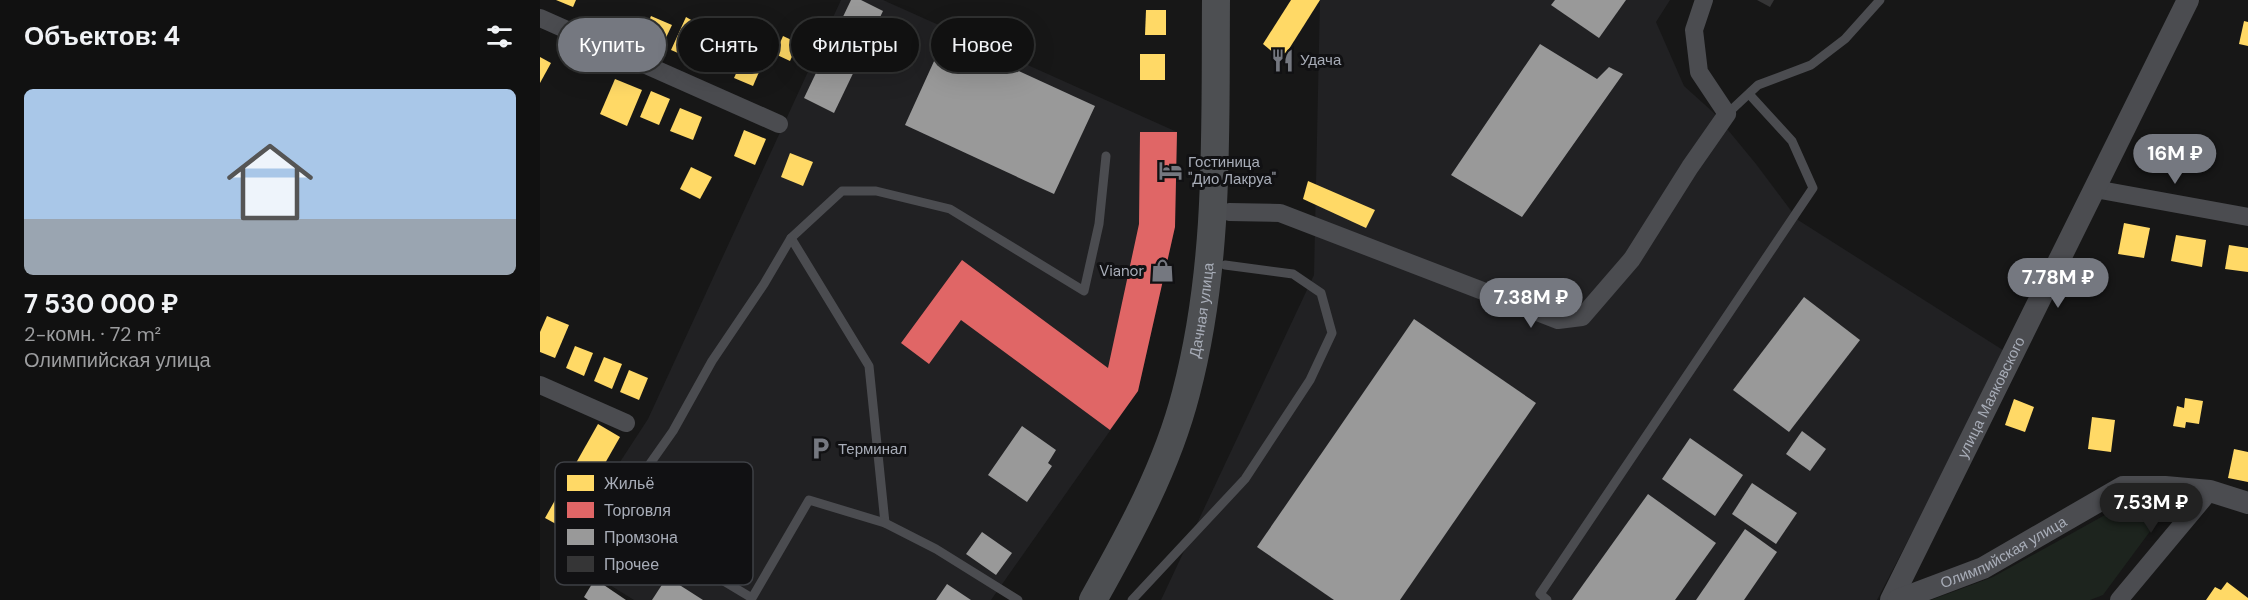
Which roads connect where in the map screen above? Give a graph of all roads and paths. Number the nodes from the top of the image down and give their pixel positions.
1 (1216, 0) edge
2 (1232, 0) edge
3 (1704, 0) edge
4 (1880, 0) edge
5 (2188, 0) edge
6 (540, 18) edge
7 (1749, 94) junction
8 (1727, 114) junction
9 (779, 124) dead end
10 (1106, 156) dead end
11 (2095, 189) junction
12 (1221, 212) junction
13 (2248, 217) edge
14 (791, 238) junction
15 (1226, 265) junction
16 (540, 385) edge
17 (626, 423) dead end
18 (652, 462) edge
19 (2210, 491) junction
20 (2248, 502) edge
21 (885, 523) junction
22 (730, 585) edge
23 (753, 599) edge
24 (1018, 600) edge
25 (1094, 600) edge
26 (1111, 600) edge
27 (1132, 600) edge
28 (1547, 600) edge
29 (1891, 600) edge
30 (1898, 600) edge
31 (2119, 600) edge

1 - 12 main road, Дачная улица
2 - 12 main road, Дачная улица
3 - 8 street
4 - 7 lane
5 - 11 street, улица Маяковского
6 - 9 street
7 - 8 lane
7 - 28 lane
8 - 12 street
10 - 14 lane
11 - 13 street
11 - 29 street, улица Маяковского
12 - 15 main road, Дачная улица
12 - 25 main road, Дачная улица
14 - 18 lane
14 - 21 lane
15 - 26 main road, Дачная улица
15 - 27 lane
16 - 17 street
19 - 20 street, Олимпийская улица
19 - 30 street, Олимпийская улица
19 - 31 street
21 - 23 lane
21 - 24 lane
22 - 23 lane

